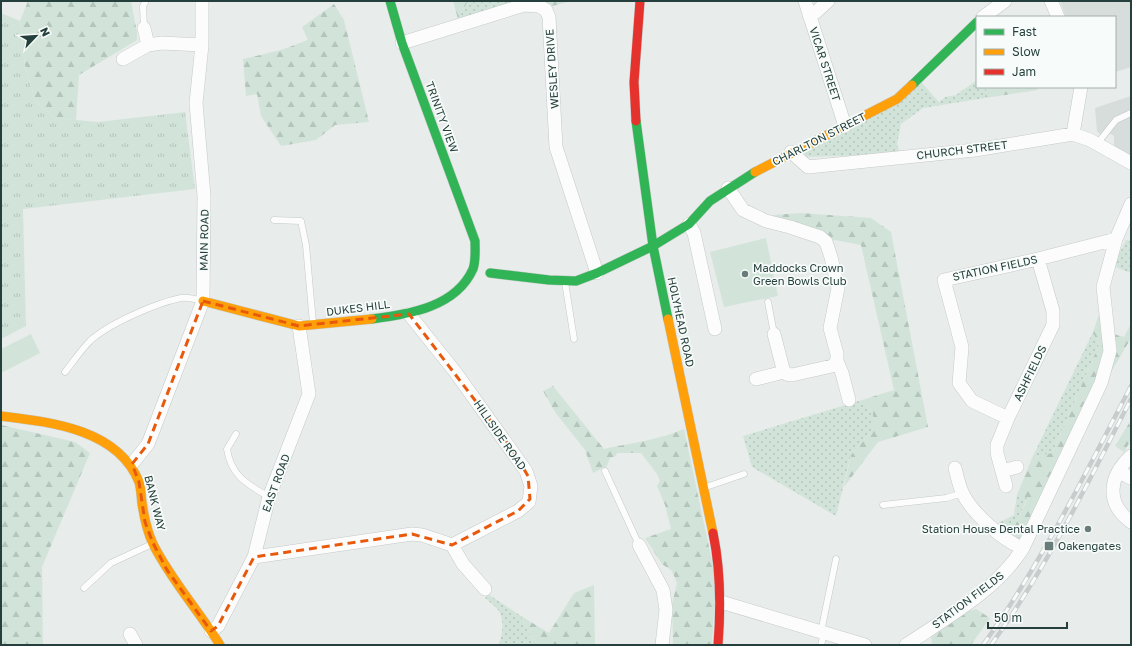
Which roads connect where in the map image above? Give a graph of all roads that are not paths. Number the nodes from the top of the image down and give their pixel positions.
1 (146, 1) edge
2 (202, 1) edge
3 (390, 1) edge
4 (640, 1) edge
5 (805, 1) edge
6 (828, 1) edge
7 (1005, 1) edge
8 (1051, 1) edge
9 (809, 15) junction
10 (984, 16) edge
11 (1058, 16) edge
12 (976, 23) edge
13 (144, 28) joint
14 (402, 43) junction
15 (202, 45) junction
16 (148, 46) junction
17 (122, 59) dead end
18 (1081, 88) edge
19 (1131, 113) edge
20 (845, 126) junction
21 (1073, 134) junction
22 (1097, 144) junction
23 (791, 152) junction
24 (1131, 163) edge
25 (728, 188) junction
26 (1131, 204) edge
27 (274, 220) dead end
28 (689, 224) junction
29 (1116, 239) junction
30 (475, 241) joint
31 (653, 246) junction
32 (1038, 259) junction
33 (490, 273) dead end
34 (598, 273) junction
35 (564, 281) junction
36 (203, 301) junction
37 (768, 302) dead end
38 (409, 314) junction
39 (313, 325) junction
40 (299, 326) junction
41 (715, 328) dead end
42 (774, 334) joint
43 (574, 339) dead end
44 (837, 361) junction
45 (64, 372) dead end
46 (784, 372) junction
47 (756, 379) dead end
48 (849, 400) dead end
49 (1, 416) edge
50 (1008, 418) junction
51 (236, 434) dead end
52 (1131, 456) edge
53 (132, 464) junction
54 (1017, 467) dead end
55 (955, 468) dead end
56 (605, 471) dead end
57 (1002, 471) junction
58 (1118, 472) junction
59 (744, 474) dead end
60 (1131, 478) edge
61 (1006, 486) dead end
62 (704, 488) junction
63 (963, 493) junction
64 (269, 497) junction
65 (883, 505) dead end
66 (1131, 522) edge
67 (153, 543) junction
68 (452, 545) junction
69 (639, 545) joint
70 (1023, 548) junction
71 (254, 557) junction
72 (836, 559) dead end
73 (84, 588) dead end
74 (485, 588) dead end
75 (721, 602) junction
76 (822, 637) edge
77 (215, 640) edge
78 (662, 645) edge
79 (718, 645) edge
80 (865, 645) edge
81 (906, 645) edge

1 - 13 lane
2 - 15 street, MAIN ROAD
3 - 14 street, TRINITY VIEW
4 - 31 street, HOLYHEAD ROAD
5 - 9 street, VICAR STREET
6 - 9 street
7 - 10 street
8 - 11 street
9 - 20 street, VICAR STREET
12 - 20 street, CHARLTON STREET
13 - 16 street
14 - 30 street, TRINITY VIEW
14 - 34 street, WESLEY DRIVE
15 - 16 street
15 - 36 street, MAIN ROAD
16 - 17 street
18 - 21 street
19 - 22 lane
20 - 23 street, CHARLTON STREET
21 - 22 street
21 - 23 street, CHURCH STREET
22 - 24 street
23 - 25 street, CHARLTON STREET
25 - 28 street, CHARLTON STREET
25 - 44 street
26 - 29 street, STATION FIELDS
27 - 39 lane
28 - 31 street, CHARLTON STREET
28 - 41 street
29 - 32 street, STATION FIELDS
29 - 70 street, STATION FIELDS
30 - 38 street, DUKES HILL
31 - 34 street
31 - 62 street, HOLYHEAD ROAD
32 - 50 street, ASHFIELDS
32 - 50 street, STATION FIELDS
33 - 35 street
34 - 35 street
35 - 43 lane
36 - 40 street, DUKES HILL
36 - 45 lane
36 - 53 street, MAIN ROAD
37 - 42 lane
38 - 39 street, DUKES HILL
38 - 68 street, HILLSIDE ROAD
39 - 40 street, DUKES HILL
40 - 64 street, EAST ROAD
42 - 46 street
44 - 46 street
44 - 48 street
46 - 47 street
49 - 53 street, BANK WAY
50 - 57 street, ASHFIELDS
51 - 64 lane
52 - 58 street
53 - 67 street, BANK WAY
54 - 57 street
55 - 63 street
56 - 69 lane
57 - 61 street, ASHFIELDS
58 - 60 street
58 - 66 street
59 - 62 lane
62 - 75 street, HOLYHEAD ROAD
63 - 65 lane
63 - 70 street
64 - 71 street, EAST ROAD
67 - 73 lane
67 - 77 street, BANK WAY
68 - 71 street
68 - 74 street
69 - 78 street
70 - 81 street, STATION FIELDS
71 - 77 street, EAST ROAD
72 - 76 lane
75 - 76 street
75 - 79 street, HOLYHEAD ROAD
76 - 80 street

